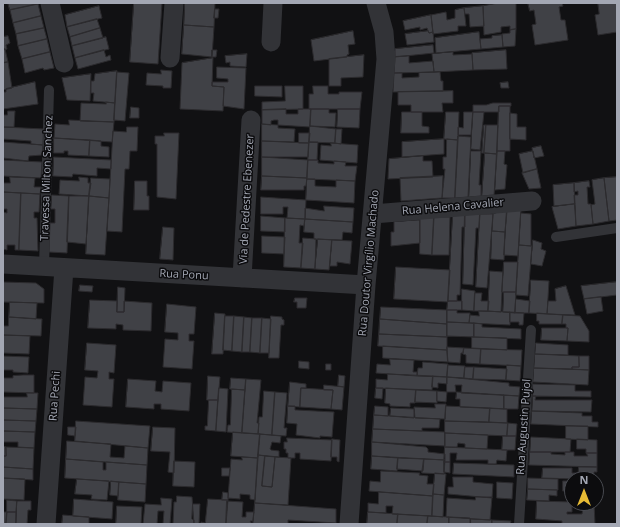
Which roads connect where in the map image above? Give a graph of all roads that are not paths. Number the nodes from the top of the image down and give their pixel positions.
1 (50, 3) edge
2 (174, 3) edge
3 (273, 3) edge
4 (376, 3) edge
5 (271, 42) dead end
6 (170, 58) dead end
7 (64, 63) dead end
8 (49, 90) dead end
9 (251, 120) dead end
10 (532, 201) dead end
11 (373, 214) junction
12 (617, 228) edge
13 (556, 237) dead end
14 (3, 264) edge
15 (44, 267) junction
16 (64, 268) junction
17 (242, 278) junction
18 (366, 285) junction
19 (531, 330) dead end
20 (46, 524) edge
21 (349, 524) edge
22 (519, 524) edge

1 - 7 street
2 - 6 street
3 - 5 street
4 - 11 street, Rua Doutor Virgílio Machado
8 - 15 lane, Travessa Milton Sanchez
9 - 17 street, Via de Pedestre Ebenezer
10 - 11 street, Rua Helena Cavalier
11 - 18 street, Rua Doutor Virgílio Machado
12 - 13 lane
14 - 15 street, Rua Ponu
15 - 16 street, Rua Ponu
16 - 17 street, Rua Ponu
16 - 20 street, Rua Pechi
17 - 18 street, Rua Ponu
18 - 21 street, Rua Doutor Virgílio Machado
19 - 22 lane, Rua Augustin Pujol

